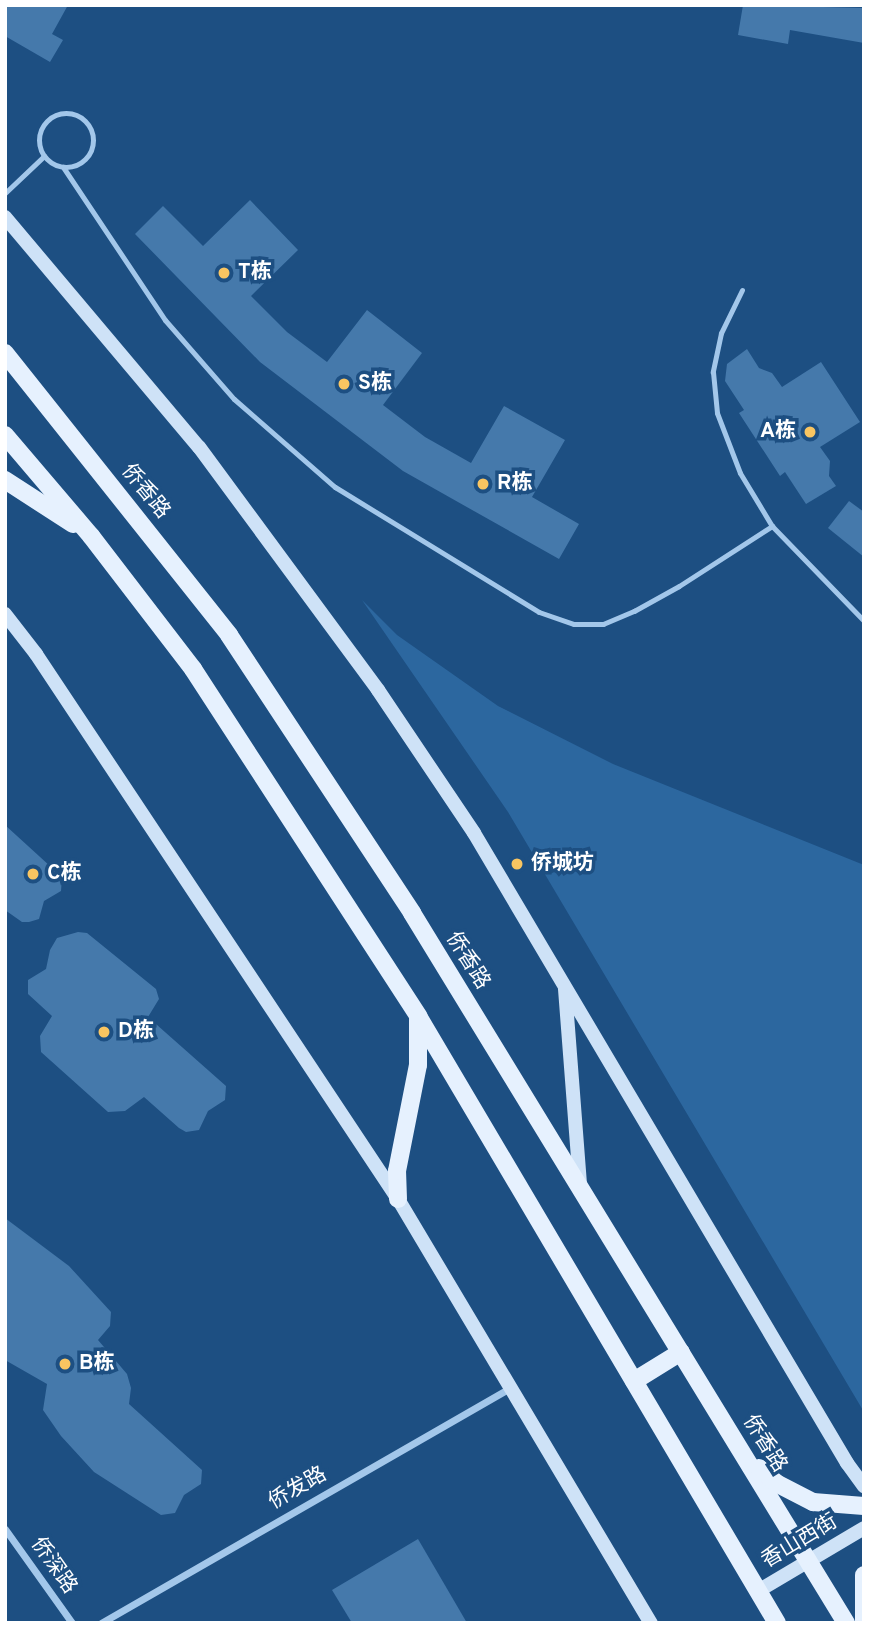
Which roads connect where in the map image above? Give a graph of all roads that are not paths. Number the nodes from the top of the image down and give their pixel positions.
1 (44, 156) junction
2 (63, 167) junction
3 (5, 193) edge
4 (5, 217) edge
5 (742, 290) dead end
6 (5, 353) edge
7 (5, 435) edge
8 (5, 480) edge
9 (772, 526) junction
10 (91, 536) junction
11 (5, 614) edge
12 (864, 621) edge
13 (564, 983) junction
14 (418, 1016) junction
15 (580, 1186) junction
16 (398, 1199) junction
17 (681, 1352) junction
18 (634, 1381) junction
19 (512, 1386) junction
20 (745, 1456) junction
21 (864, 1486) edge
22 (864, 1506) edge
23 (864, 1528) edge
24 (5, 1529) edge
25 (810, 1561) junction
26 (864, 1575) edge
27 (758, 1591) junction
28 (72, 1623) edge
29 (101, 1623) edge
30 (651, 1623) edge
31 (777, 1623) edge
32 (846, 1623) edge
33 (864, 1623) edge

1 - 2 lane
1 - 2 lane
1 - 3 lane
2 - 9 lane
4 - 13 main road
5 - 9 lane
6 - 15 main road, 侨香路
7 - 10 main road
8 - 10 main road
9 - 12 lane
10 - 14 main road
11 - 16 main road
13 - 15 main road
13 - 21 main road
14 - 16 main road
14 - 18 main road
15 - 17 main road, 侨香路
16 - 19 main road
17 - 18 main road
17 - 20 main road, 侨香路
18 - 27 main road
19 - 29 street, 侨发路
19 - 30 main road
20 - 22 main road
20 - 25 main road, 侨香路
23 - 25 main road, 香山西街
24 - 28 street, 侨深路
25 - 27 main road, 香山西街
25 - 32 main road, 侨香路
26 - 33 main road
27 - 31 main road

